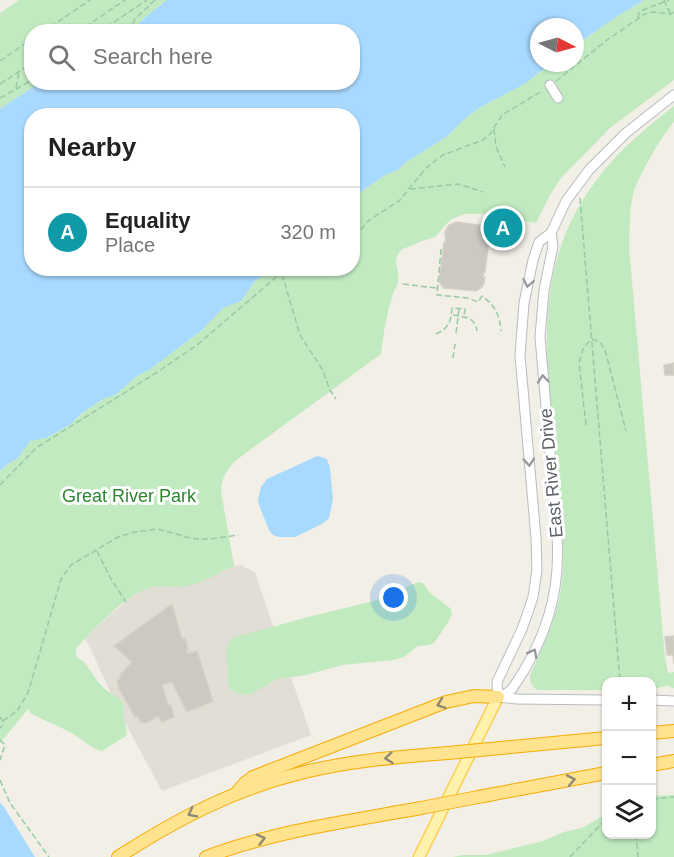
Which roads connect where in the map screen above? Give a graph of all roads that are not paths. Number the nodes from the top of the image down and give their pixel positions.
1 (550, 85) road end
2 (674, 95) edge
3 (558, 98) dead end
4 (551, 233) junction
5 (521, 341) junction
6 (541, 342) junction
7 (555, 516) junction
8 (534, 519) junction
9 (498, 697) junction
10 (602, 700) edge
11 (656, 700) edge
12 (674, 701) edge
13 (674, 731) edge
14 (656, 733) edge
15 (602, 738) edge
16 (674, 761) edge
17 (656, 764) edge
18 (602, 774) edge
19 (235, 794) junction
20 (118, 857) edge
21 (206, 857) edge
22 (419, 857) edge

1 - 3 street
2 - 4 street, East River Drive
4 -> 5 street, East River Drive
4 - 6 street, East River Drive
5 - 6 street
5 -> 8 street, East River Drive
7 -> 6 street, East River Drive
7 - 8 street
9 -> 7 street, East River Drive
8 - 9 street, East River Drive
9 - 10 street
9 -> 19 highway
9 - 22 main road, East River Drive
11 - 12 street
13 - 14 highway
15 -> 19 highway, bridge
16 - 17 highway
21 -> 18 highway, bridge
19 -> 20 highway

